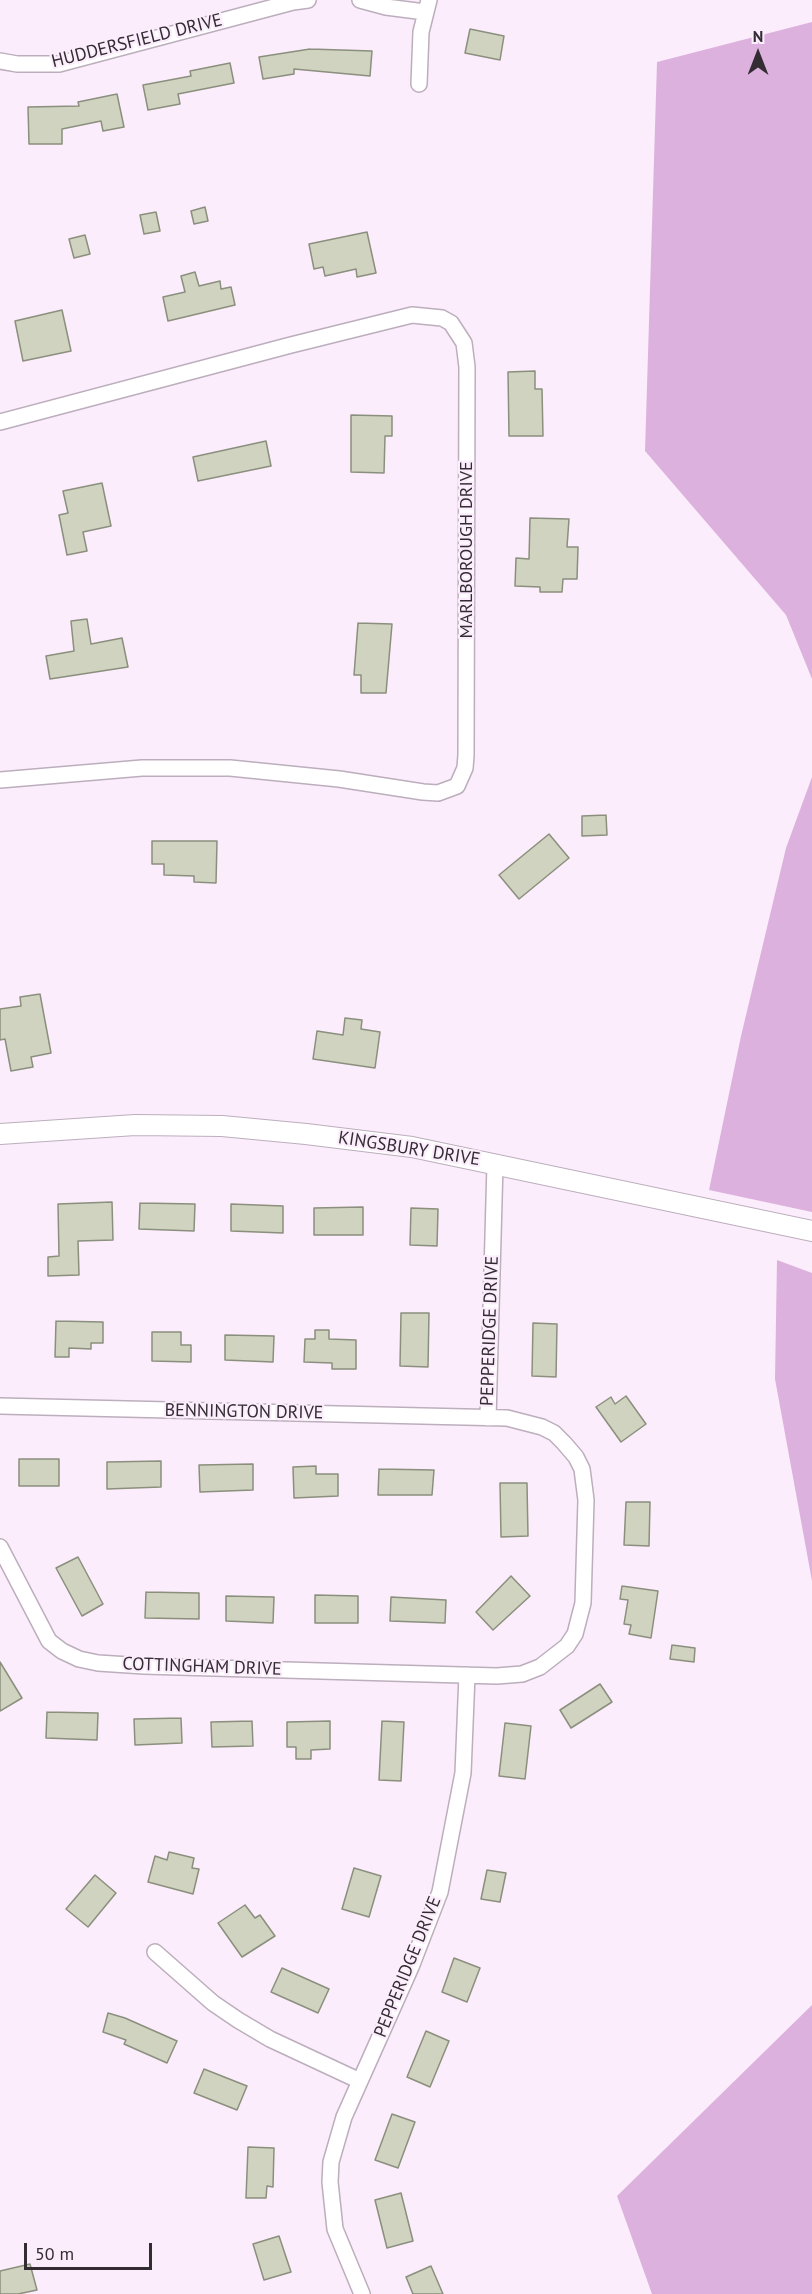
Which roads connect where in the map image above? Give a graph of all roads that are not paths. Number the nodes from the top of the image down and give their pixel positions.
1 (308, 0) edge
2 (360, 0) edge
3 (427, 6) edge
4 (0, 61) edge
5 (418, 84) dead end
6 (0, 422) edge
7 (0, 780) edge
8 (0, 1134) edge
9 (495, 1164) junction
10 (812, 1231) edge
11 (0, 1406) edge
12 (488, 1418) junction
13 (0, 1547) edge
14 (467, 1675) junction
15 (155, 1952) dead end
16 (360, 2081) junction
17 (362, 2294) edge

1 - 4 street, HUDDERSFIELD DRIVE
2 - 3 street
3 - 5 street
6 - 7 street, MARLBOROUGH DRIVE
8 - 9 street, KINGSBURY DRIVE
9 - 10 street, KINGSBURY DRIVE
9 - 12 street, PEPPERIDGE DRIVE
11 - 12 street, BENNINGTON DRIVE
12 - 14 street, PEPPERIDGE DRIVE
13 - 14 street, COTTINGHAM DRIVE
14 - 16 street, PEPPERIDGE DRIVE
15 - 16 street
16 - 17 street, PEPPERIDGE DRIVE

